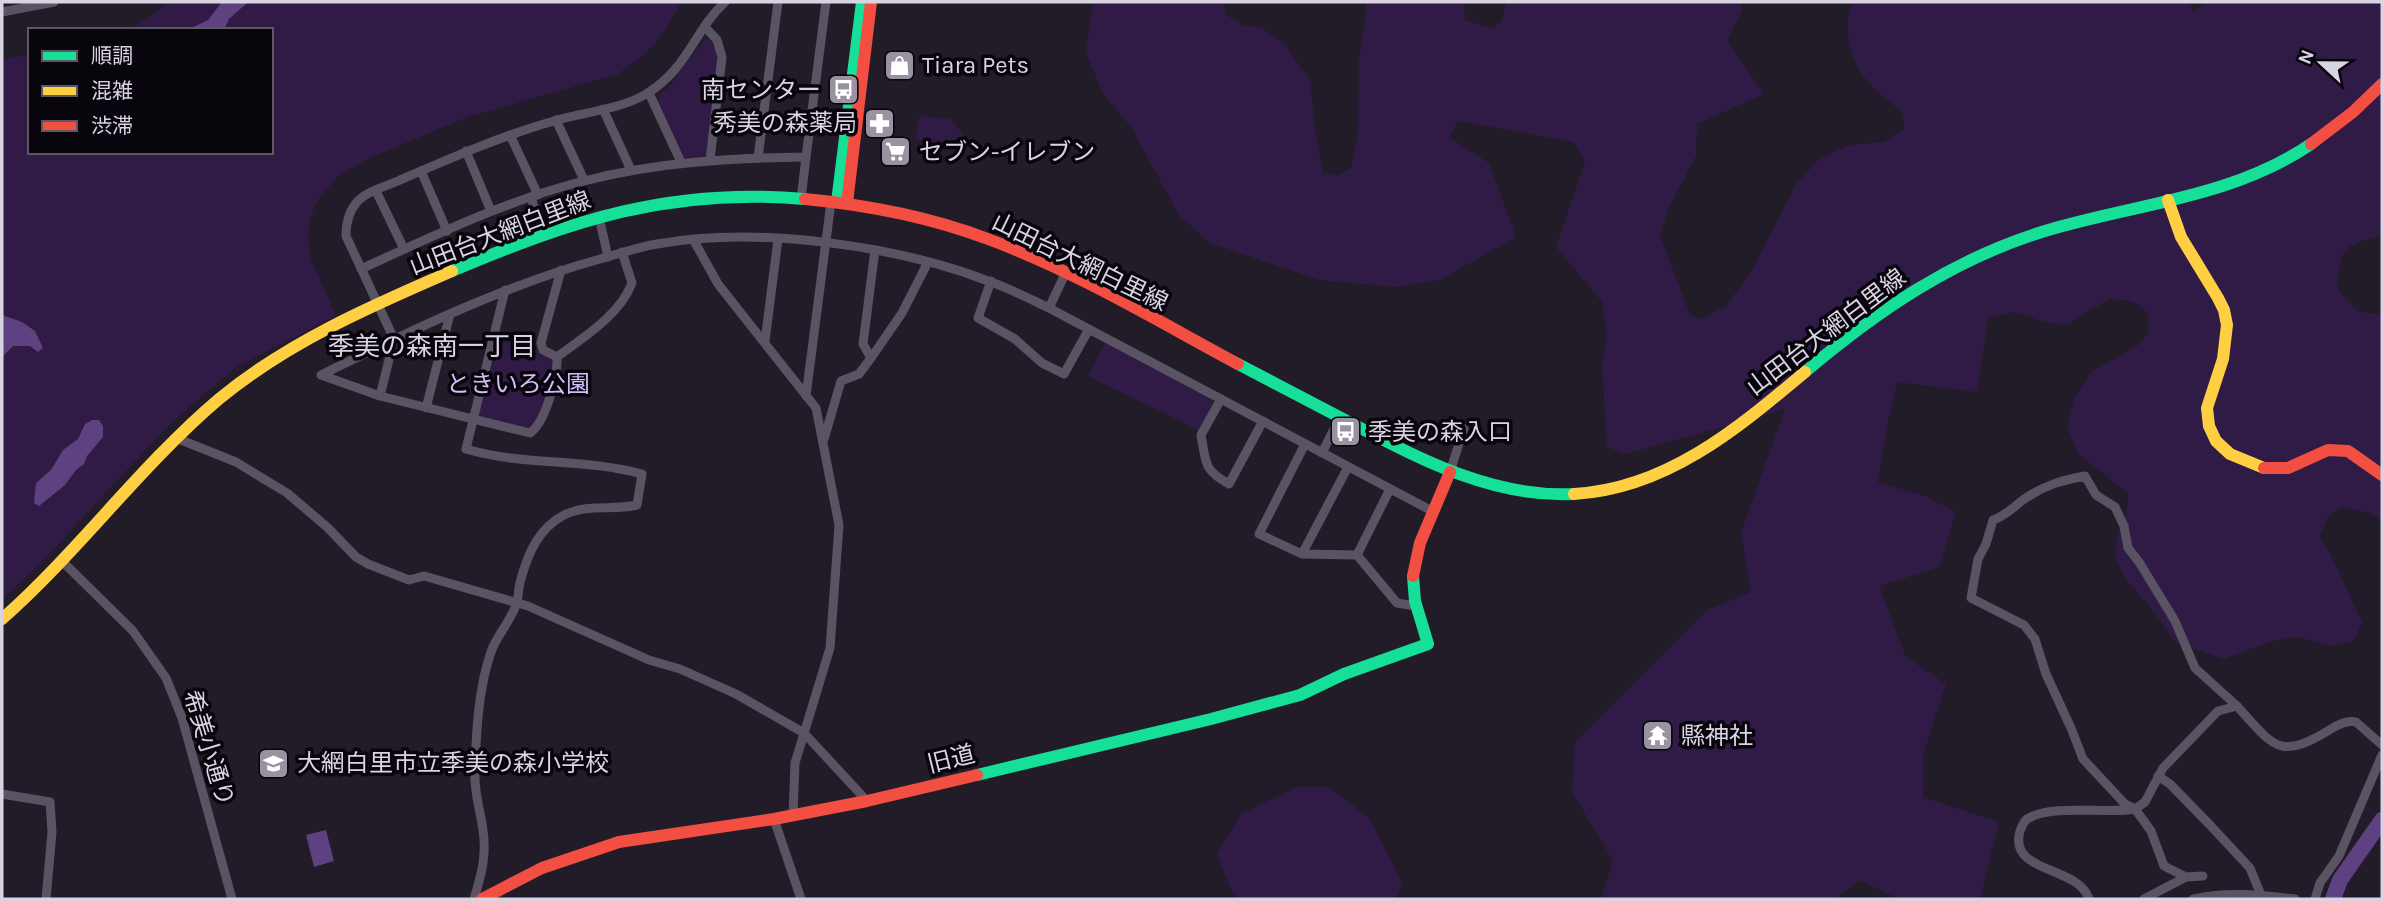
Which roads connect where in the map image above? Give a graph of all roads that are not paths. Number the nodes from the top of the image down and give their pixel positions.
1 (54, 2) edge
2 (725, 2) edge
3 (778, 2) edge
4 (826, 2) edge
5 (862, 2) edge
6 (872, 2) edge
7 (29, 5) edge
8 (2, 12) edge
9 (705, 27) junction
10 (863, 30) junction
11 (2382, 84) edge
12 (649, 93) junction
13 (603, 109) junction
14 (556, 120) junction
15 (510, 135) junction
16 (466, 151) junction
17 (806, 157) junction
18 (758, 158) junction
19 (710, 160) junction
20 (681, 162) junction
21 (631, 170) junction
22 (421, 171) junction
23 (584, 180) junction
24 (376, 191) junction
25 (534, 196) junction
26 (801, 199) junction
27 (2168, 200) junction
28 (838, 202) junction
29 (491, 211) junction
30 (598, 217) junction
31 (447, 231) junction
32 (542, 234) junction
33 (693, 239) junction
34 (778, 239) junction
35 (827, 242) junction
36 (404, 249) junction
37 (875, 250) junction
38 (622, 252) junction
39 (608, 257) junction
40 (928, 262) junction
41 (361, 269) junction
42 (561, 270) junction
43 (1065, 274) junction
44 (990, 281) junction
45 (505, 290) junction
46 (376, 304) junction
47 (1049, 308) junction
48 (450, 314) junction
49 (1089, 329) junction
50 (394, 339) junction
51 (765, 341) junction
52 (557, 357) junction
53 (871, 358) junction
54 (380, 396) junction
55 (806, 396) junction
56 (1222, 399) junction
57 (426, 408) junction
58 (818, 417) junction
59 (1340, 417) junction
60 (473, 419) junction
61 (829, 419) junction
62 (1263, 421) junction
63 (1464, 428) dead end
64 (176, 438) junction
65 (823, 442) junction
66 (1306, 444) junction
67 (1322, 453) junction
68 (1348, 467) junction
69 (1450, 472) junction
70 (2382, 475) edge
71 (1390, 489) junction
72 (1434, 512) junction
73 (1302, 554) junction
74 (1357, 555) junction
75 (64, 563) junction
76 (517, 603) junction
77 (1416, 606) junction
78 (2, 619) edge
79 (2237, 706) junction
80 (804, 733) junction
81 (2382, 746) edge
82 (2382, 755) edge
83 (2158, 776) junction
84 (2, 794) edge
85 (867, 801) junction
86 (2135, 809) junction
87 (793, 815) junction
88 (774, 819) junction
89 (2203, 876) dead end
90 (2186, 877) junction
91 (2262, 895) junction
92 (46, 899) edge
93 (232, 899) edge
94 (474, 899) edge
95 (482, 899) edge
96 (802, 899) edge
97 (2089, 899) edge
98 (2144, 899) edge
99 (2193, 899) edge
100 (2295, 899) edge
101 (2315, 899) edge

1 - 7 street
2 - 9 street
3 - 18 street
4 - 17 street
5 - 10 main road
6 - 10 main road
7 - 8 street
9 - 12 street
9 - 19 street
10 - 28 main road
11 - 27 main road, 山田台大網白里線
12 - 13 street
12 - 20 street
13 - 14 street
13 - 21 street
14 - 15 street
14 - 23 street
15 - 16 street
15 - 25 street
16 - 22 street
16 - 29 street
17 - 18 street
17 - 26 street
18 - 19 street
19 - 20 street
20 - 21 street
21 - 23 street
22 - 24 street
22 - 31 street
23 - 25 street
24 - 36 street
24 - 41 street
25 - 29 street
25 - 32 street
26 - 28 main road, 山田台大網白里線
26 - 30 main road, 山田台大網白里線
27 - 69 main road, 山田台大網白里線
27 - 70 main road
28 - 35 street
28 - 43 main road, 山田台大網白里線
29 - 31 street
30 - 32 main road, 山田台大網白里線
30 - 39 street
31 - 36 street
32 - 46 main road, 山田台大網白里線
33 - 34 street
33 - 38 street
33 - 51 street
34 - 35 street
34 - 51 street
35 - 37 street
35 - 55 street
36 - 41 street
37 - 40 street
37 - 53 street
38 - 39 street
38 - 52 street
39 - 42 street
40 - 44 street
40 - 53 street
41 - 46 street
42 - 45 street
42 - 52 street
43 - 47 street
43 - 59 main road, 山田台大網白里線
44 - 47 street
44 - 49 street
45 - 48 street
45 - 60 street
46 - 50 street
46 - 64 main road, 山田台大網白里線
47 - 49 street
48 - 50 street
48 - 57 street
49 - 56 street
50 - 54 street
50 - 54 street
51 - 55 street
52 - 60 street
53 - 61 street
54 - 57 street
55 - 58 street
56 - 62 street
56 - 62 street
57 - 60 street
58 - 61 street
58 - 65 street
59 - 67 street
59 - 69 main road, 山田台大網白里線
60 - 76 street
61 - 65 street
62 - 66 street
63 - 69 street
64 - 75 main road, 山田台大網白里線
64 - 76 street
65 - 80 street
66 - 67 street
66 - 73 street
67 - 68 street
68 - 71 street
68 - 73 street
69 - 72 main road
71 - 72 street
71 - 74 street
72 - 77 main road
73 - 74 street
74 - 77 street
75 - 78 main road, 山田台大網白里線
75 - 93 street, 希美小通り
76 - 80 street
76 - 94 street
77 - 85 main road, 旧道
79 - 81 street
79 - 83 street
79 - 86 street
80 - 85 street
80 - 87 street
82 - 101 street
83 - 86 street
83 - 91 street
84 - 92 street
85 - 87 main road, 旧道
86 - 90 street
86 - 97 street
87 - 88 main road, 旧道
88 - 95 main road, 旧道
88 - 96 street
89 - 90 street
90 - 98 street
91 - 99 street
91 - 100 street

